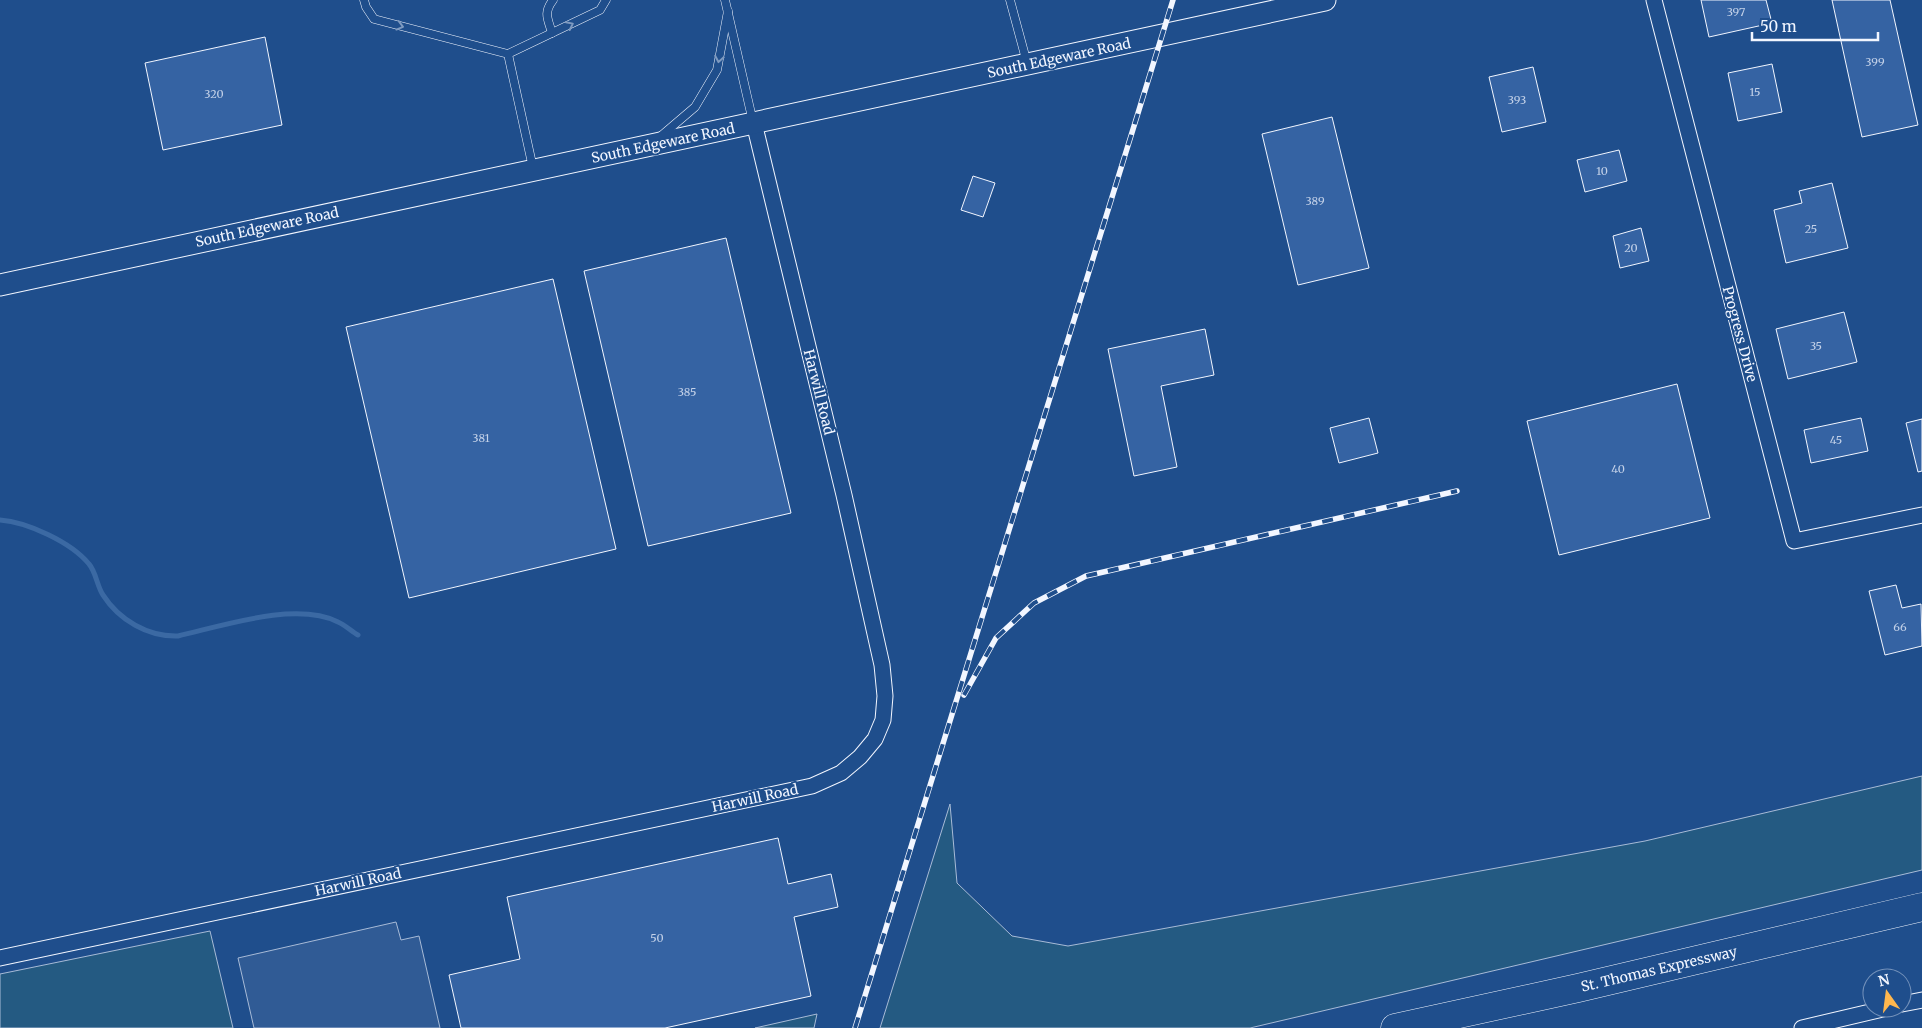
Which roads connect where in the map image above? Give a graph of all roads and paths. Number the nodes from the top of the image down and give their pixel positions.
1 (364, 0) edge
2 (553, 0) edge
3 (606, 0) edge
4 (725, 0) edge
5 (1010, 0) edge
6 (1325, 0) edge
7 (1654, 0) edge
8 (728, 11) junction
9 (552, 33) junction
10 (508, 54) junction
11 (1027, 65) junction
12 (754, 123) junction
13 (650, 145) junction
14 (533, 170) junction
15 (0, 285) edge
16 (1922, 515) edge
17 (1922, 907) edge
18 (0, 958) edge
19 (1862, 1014) edge
20 (1395, 1028) edge
21 (1802, 1028) edge

1 -> 10 lane
2 - 9 lane
9 -> 3 lane
4 - 8 lane
5 - 11 lane
6 - 11 main road, South Edgeware Road
7 - 16 street, Progress Drive
8 - 12 lane
8 -> 13 lane
9 - 10 lane
10 - 14 lane
11 - 12 main road, South Edgeware Road
12 - 13 main road, South Edgeware Road
12 - 18 street, Harwill Road
13 - 14 main road, South Edgeware Road
14 - 15 main road, South Edgeware Road
17 - 20 highway, St. Thomas Expressway
19 - 21 street

